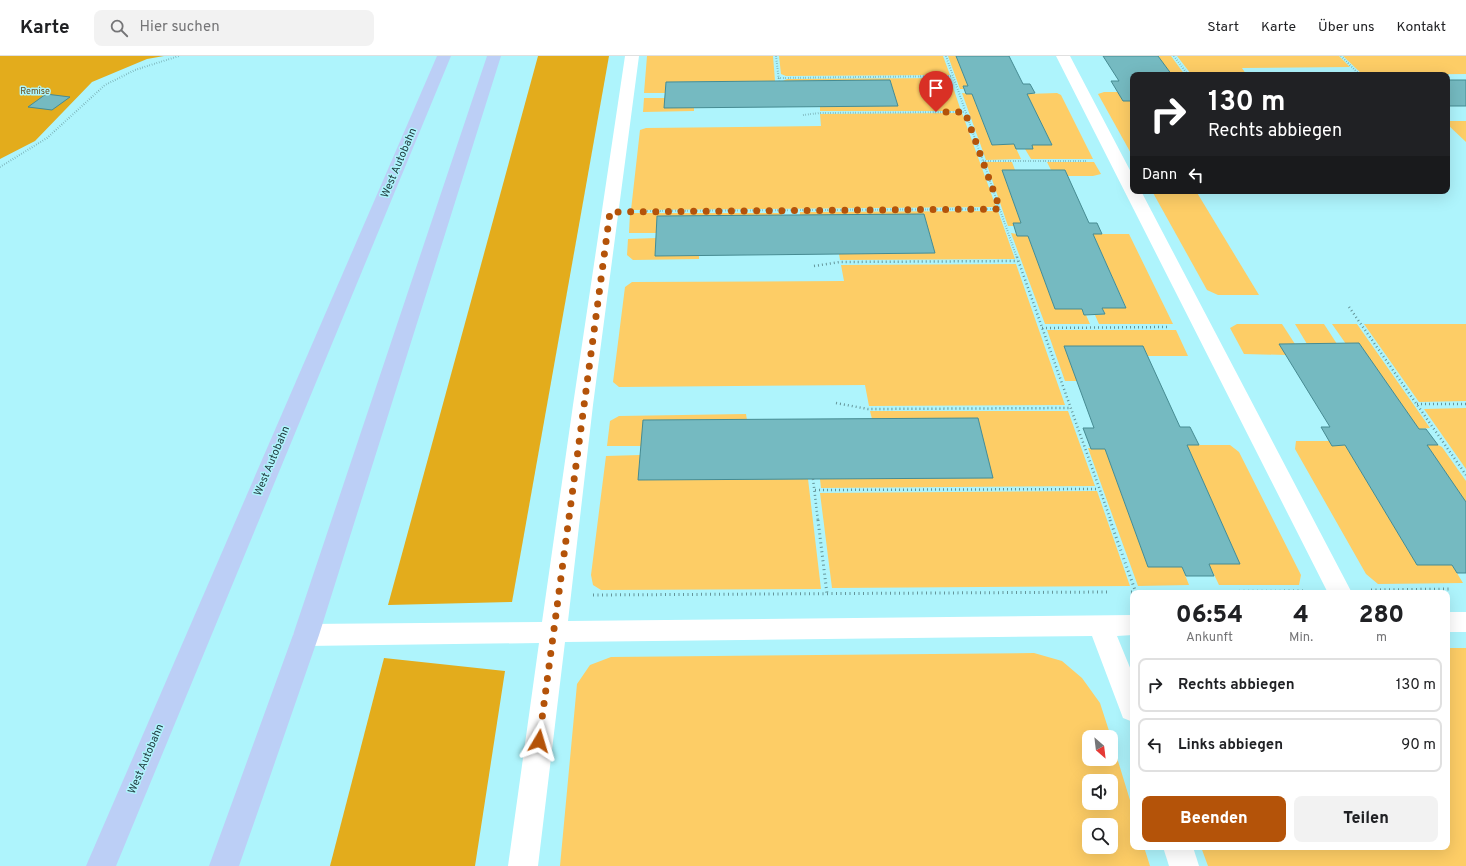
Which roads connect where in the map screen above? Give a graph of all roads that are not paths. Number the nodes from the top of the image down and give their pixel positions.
1 (444, 56) edge
2 (494, 56) edge
3 (632, 56) edge
4 (1063, 56) edge
5 (1130, 186) edge
6 (1134, 194) edge
7 (1338, 590) edge
8 (1450, 622) edge
9 (1466, 622) edge
10 (1130, 625) edge
11 (1101, 626) junction
12 (553, 631) junction
13 (306, 635) junction
14 (1130, 702) edge
15 (1179, 850) edge
16 (101, 866) edge
17 (224, 866) edge
18 (523, 866) edge
19 (1184, 866) edge

1 - 16 highway, West Autobahn
2 - 13 highway
3 - 12 lane
4 - 5 lane
6 - 7 lane
8 - 9 lane
10 - 11 lane
11 - 12 lane
11 - 14 lane
12 - 13 lane
12 - 18 lane
13 - 17 highway
15 - 19 lane

